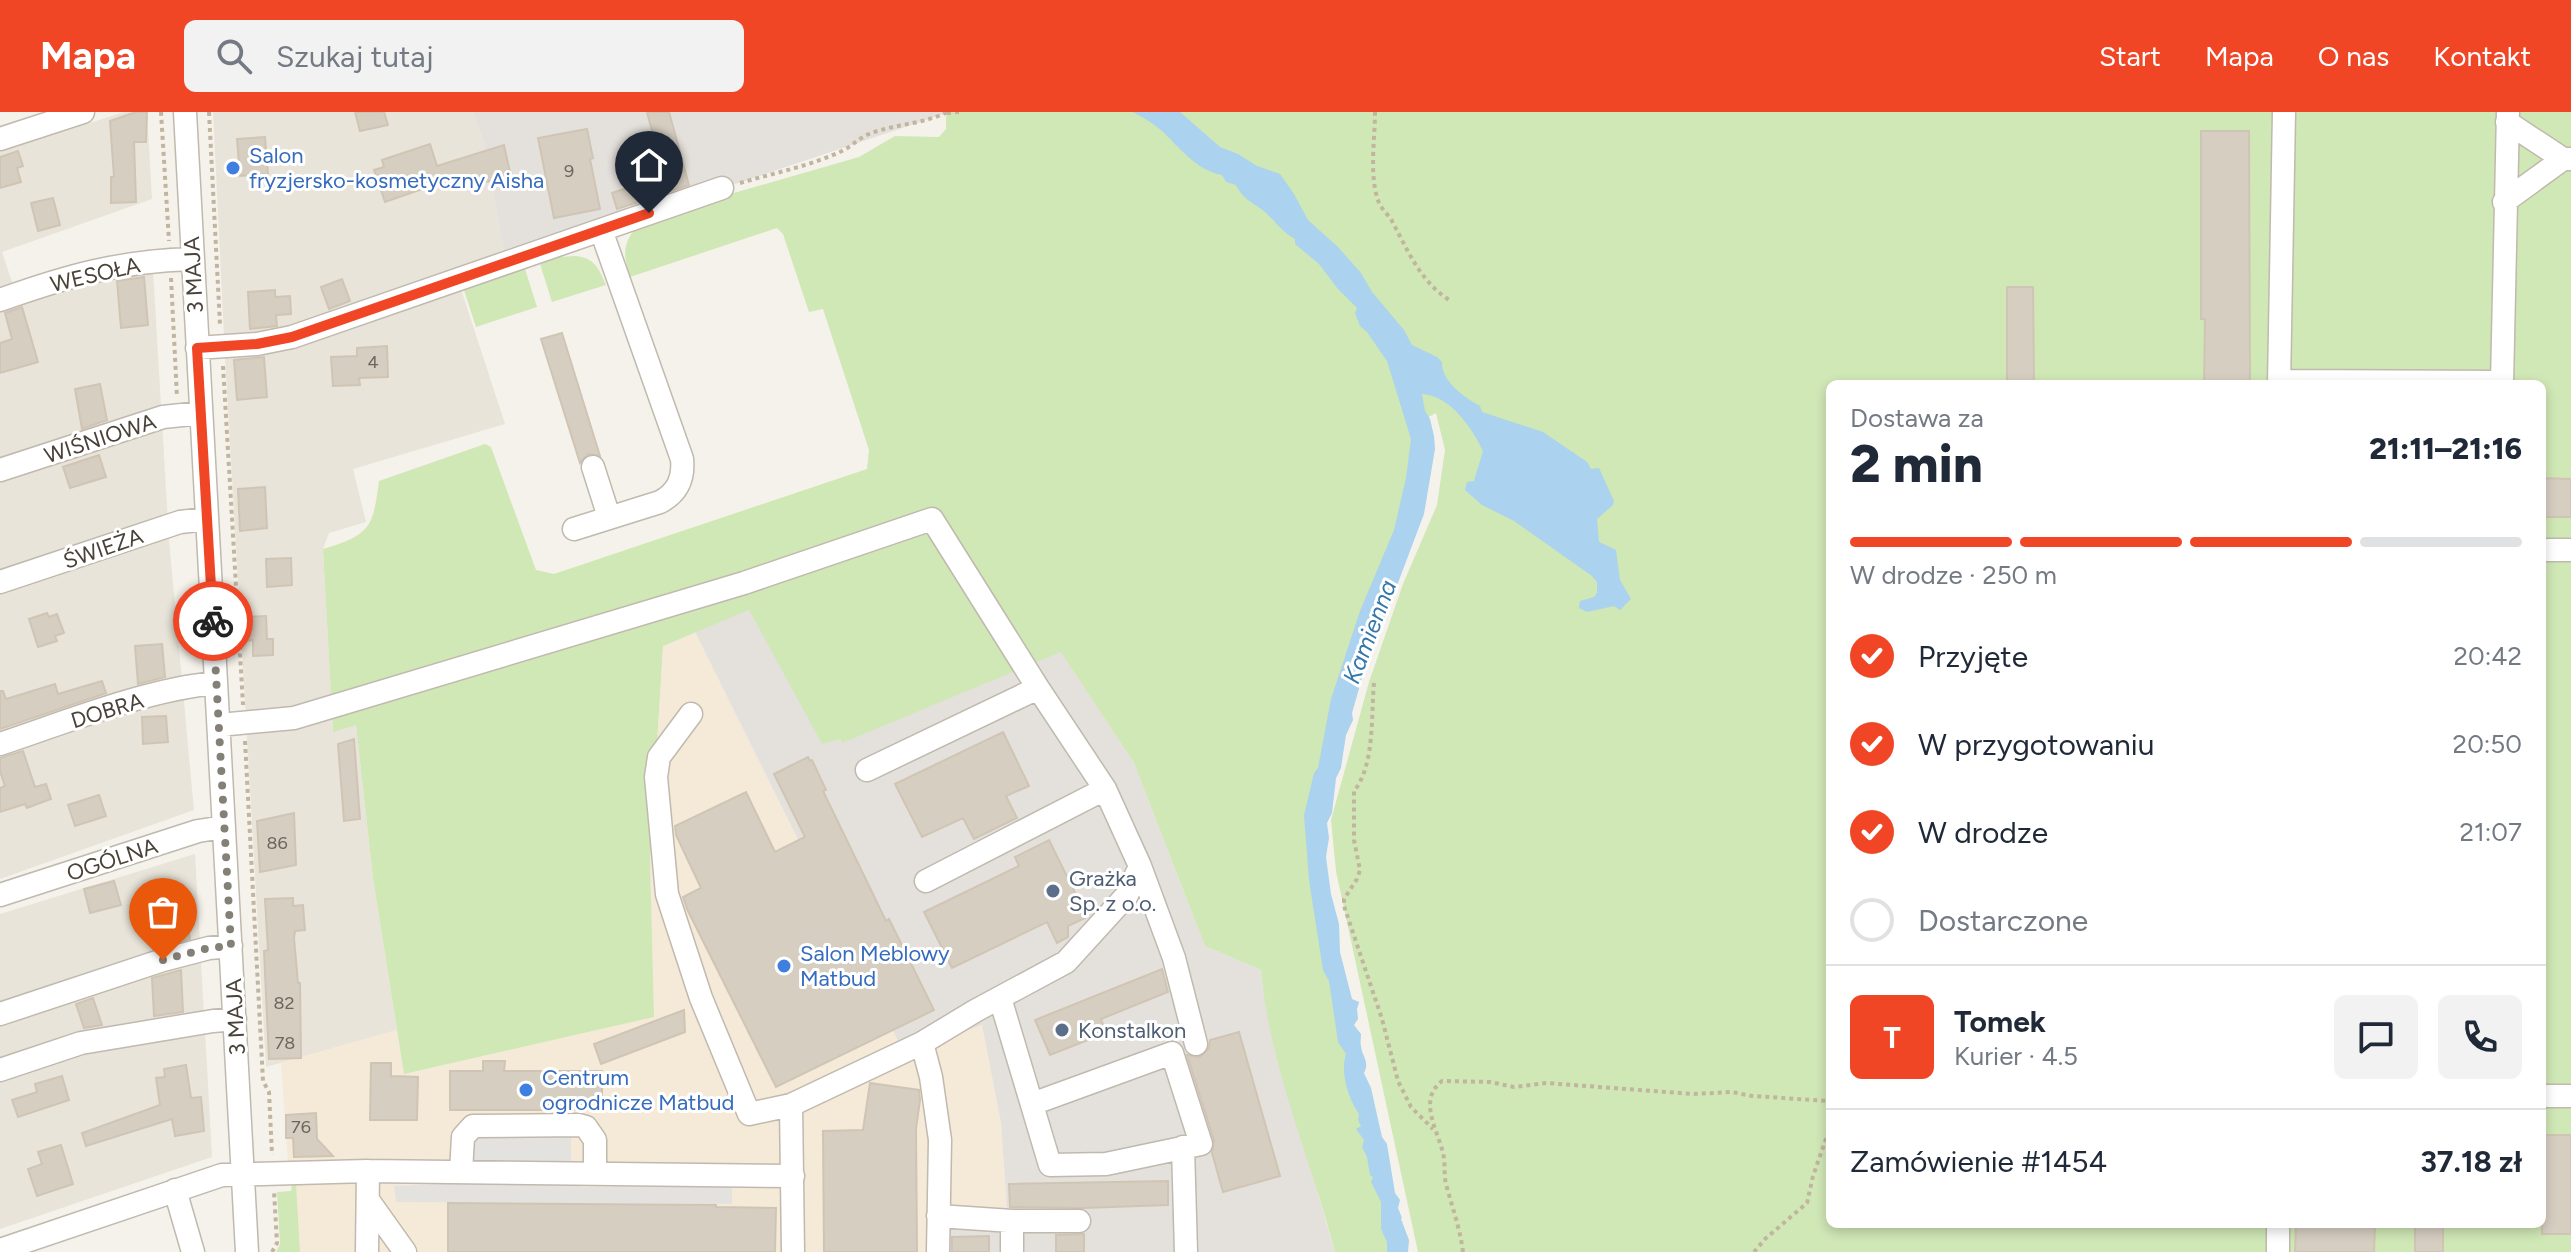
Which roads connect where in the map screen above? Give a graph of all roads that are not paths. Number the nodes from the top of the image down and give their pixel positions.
1 (83, 112) edge
2 (185, 112) edge
3 (2284, 112) edge
4 (2507, 117) edge
5 (0, 139) edge
6 (2567, 159) edge
7 (722, 188) road end
8 (2504, 202) junction
9 (601, 230) junction
10 (181, 259) junction
11 (0, 300) edge
12 (197, 348) junction
13 (2279, 380) edge
14 (2502, 380) edge
15 (201, 413) junction
16 (593, 467) dead end
17 (0, 470) edge
18 (609, 517) junction
19 (207, 519) junction
20 (574, 529) dead end
21 (2546, 550) edge
22 (2571, 550) edge
23 (0, 582) edge
24 (216, 683) junction
25 (1038, 688) junction
26 (691, 714) dead end
27 (219, 725) junction
28 (0, 744) edge
29 (867, 770) dead end
30 (1105, 789) junction
31 (224, 827) junction
32 (1140, 866) junction
33 (926, 881) dead end
34 (0, 895) edge
35 (231, 946) junction
36 (1000, 998) junction
37 (0, 1014) edge
38 (235, 1019) junction
39 (922, 1043) junction
40 (1196, 1044) dead end
41 (0, 1070) edge
42 (2546, 1096) edge
43 (2571, 1096) edge
44 (1032, 1104) junction
45 (791, 1105) junction
46 (1183, 1147) junction
47 (368, 1171) junction
48 (461, 1172) junction
49 (595, 1173) junction
50 (243, 1175) junction
51 (793, 1176) junction
52 (175, 1190) junction
53 (368, 1200) junction
54 (938, 1216) junction
55 (1012, 1221) junction
56 (1079, 1221) dead end
57 (2278, 1228) edge
58 (0, 1250) edge
59 (193, 1252) edge
60 (247, 1252) edge
61 (367, 1252) edge
62 (405, 1252) edge
63 (793, 1252) edge
64 (938, 1252) edge
65 (1012, 1252) edge
66 (1186, 1252) edge
67 (2278, 1252) edge

1 - 5 street
2 - 10 street, 3 MAJA
3 - 13 street
4 - 6 street
4 - 8 street
6 - 8 street
7 - 9 street
8 - 14 street
9 - 12 street
9 - 18 street
10 - 11 street, WESOŁA
10 - 12 street, 3 MAJA
12 - 15 street, 3 MAJA
15 - 17 street, WIŚNIOWA
15 - 19 street, 3 MAJA
16 - 18 street
18 - 20 street
19 - 23 street, ŚWIEŻA
19 - 24 street, 3 MAJA
21 - 22 street
24 - 27 street, 3 MAJA
24 - 28 street, DOBRA
25 - 27 street
25 - 29 street
25 - 30 street
26 - 45 street
27 - 31 street, 3 MAJA
30 - 32 street
30 - 33 street
31 - 34 street, OGÓLNA
31 - 35 street, 3 MAJA
32 - 36 street
32 - 40 street
35 - 37 street
35 - 38 street, 3 MAJA
36 - 39 street
36 - 44 street
38 - 41 street
38 - 50 street, 3 MAJA
39 - 45 street
39 - 54 street
42 - 43 street
44 - 46 street
44 - 46 street
45 - 51 street
46 - 66 street
47 - 48 street
47 - 50 street
47 - 53 street
48 - 49 street
48 - 49 street
49 - 51 street
50 - 52 street
50 - 60 street, 3 MAJA
51 - 63 street
52 - 58 street
52 - 59 street
53 - 61 street
53 - 62 street
54 - 55 street
54 - 64 street
55 - 56 street
55 - 65 street
57 - 67 street

